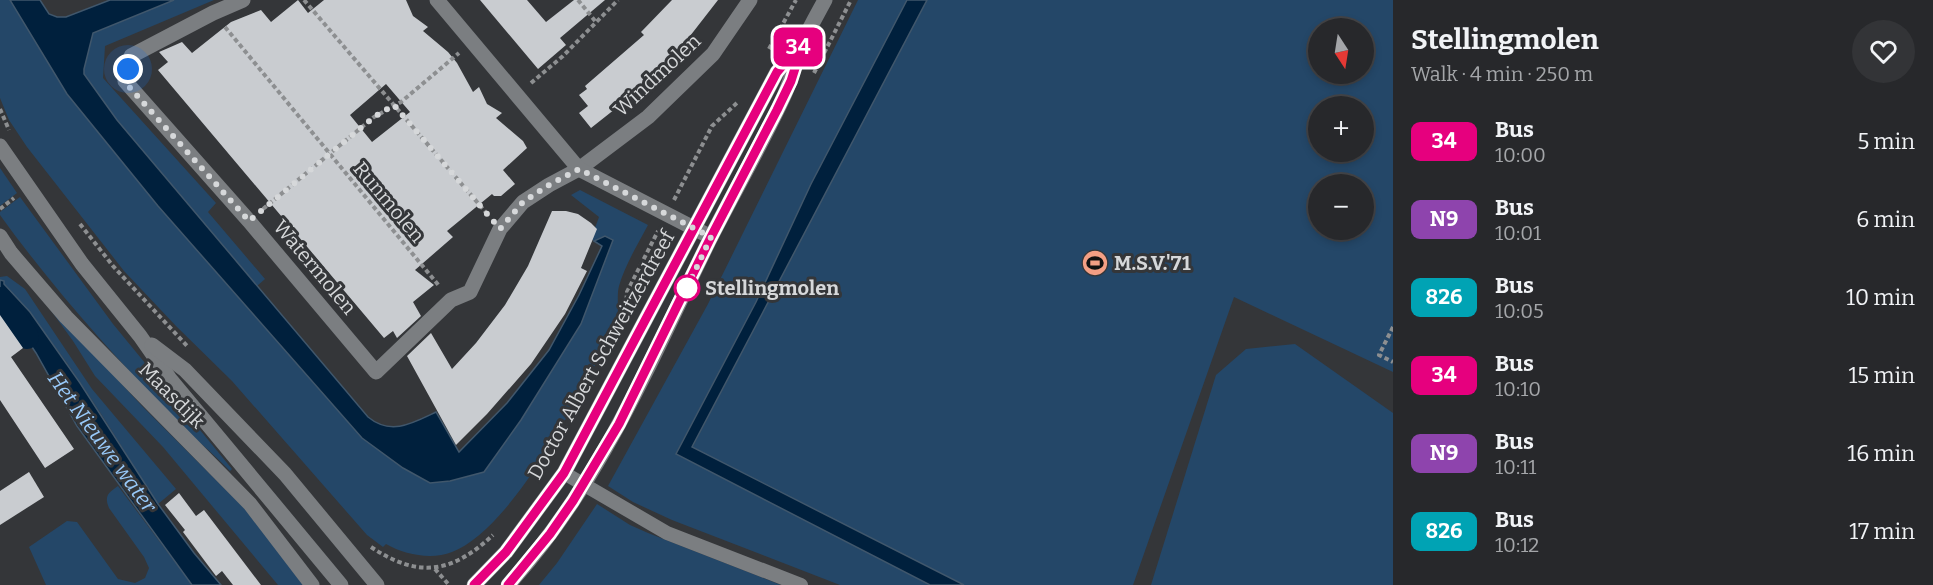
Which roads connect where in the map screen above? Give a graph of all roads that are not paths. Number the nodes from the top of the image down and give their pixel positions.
1 (243, 0) edge
2 (437, 0) edge
3 (750, 0) edge
4 (825, 0) edge
5 (804, 40) junction
6 (0, 146) edge
7 (579, 169) junction
8 (695, 228) junction
9 (0, 236) edge
10 (711, 237) junction
11 (6, 257) edge
12 (140, 336) junction
13 (564, 473) junction
14 (584, 485) junction
15 (312, 585) edge
16 (341, 585) edge
17 (377, 585) edge
18 (474, 585) edge
19 (508, 585) edge
20 (801, 585) edge

1 - 7 street, Watermolen
2 - 7 street
3 - 7 street, Windmolen
4 - 5 street, Doctor Albert Schweitzerdreef
5 - 8 street, Doctor Albert Schweitzerdreef
5 - 10 street, Doctor Albert Schweitzerdreef
6 - 12 street, Maasdijk
7 - 8 street
8 - 10 street
8 - 13 street, Doctor Albert Schweitzerdreef
9 - 11 street, Maasdijk
10 - 14 street, Doctor Albert Schweitzerdreef
11 - 15 street, Maasdijk
12 - 16 street, Maasdijk
12 - 17 street, Maasdijk
13 - 14 lane
13 - 18 street, Doctor Albert Schweitzerdreef
14 - 19 street, Doctor Albert Schweitzerdreef
14 - 20 lane

